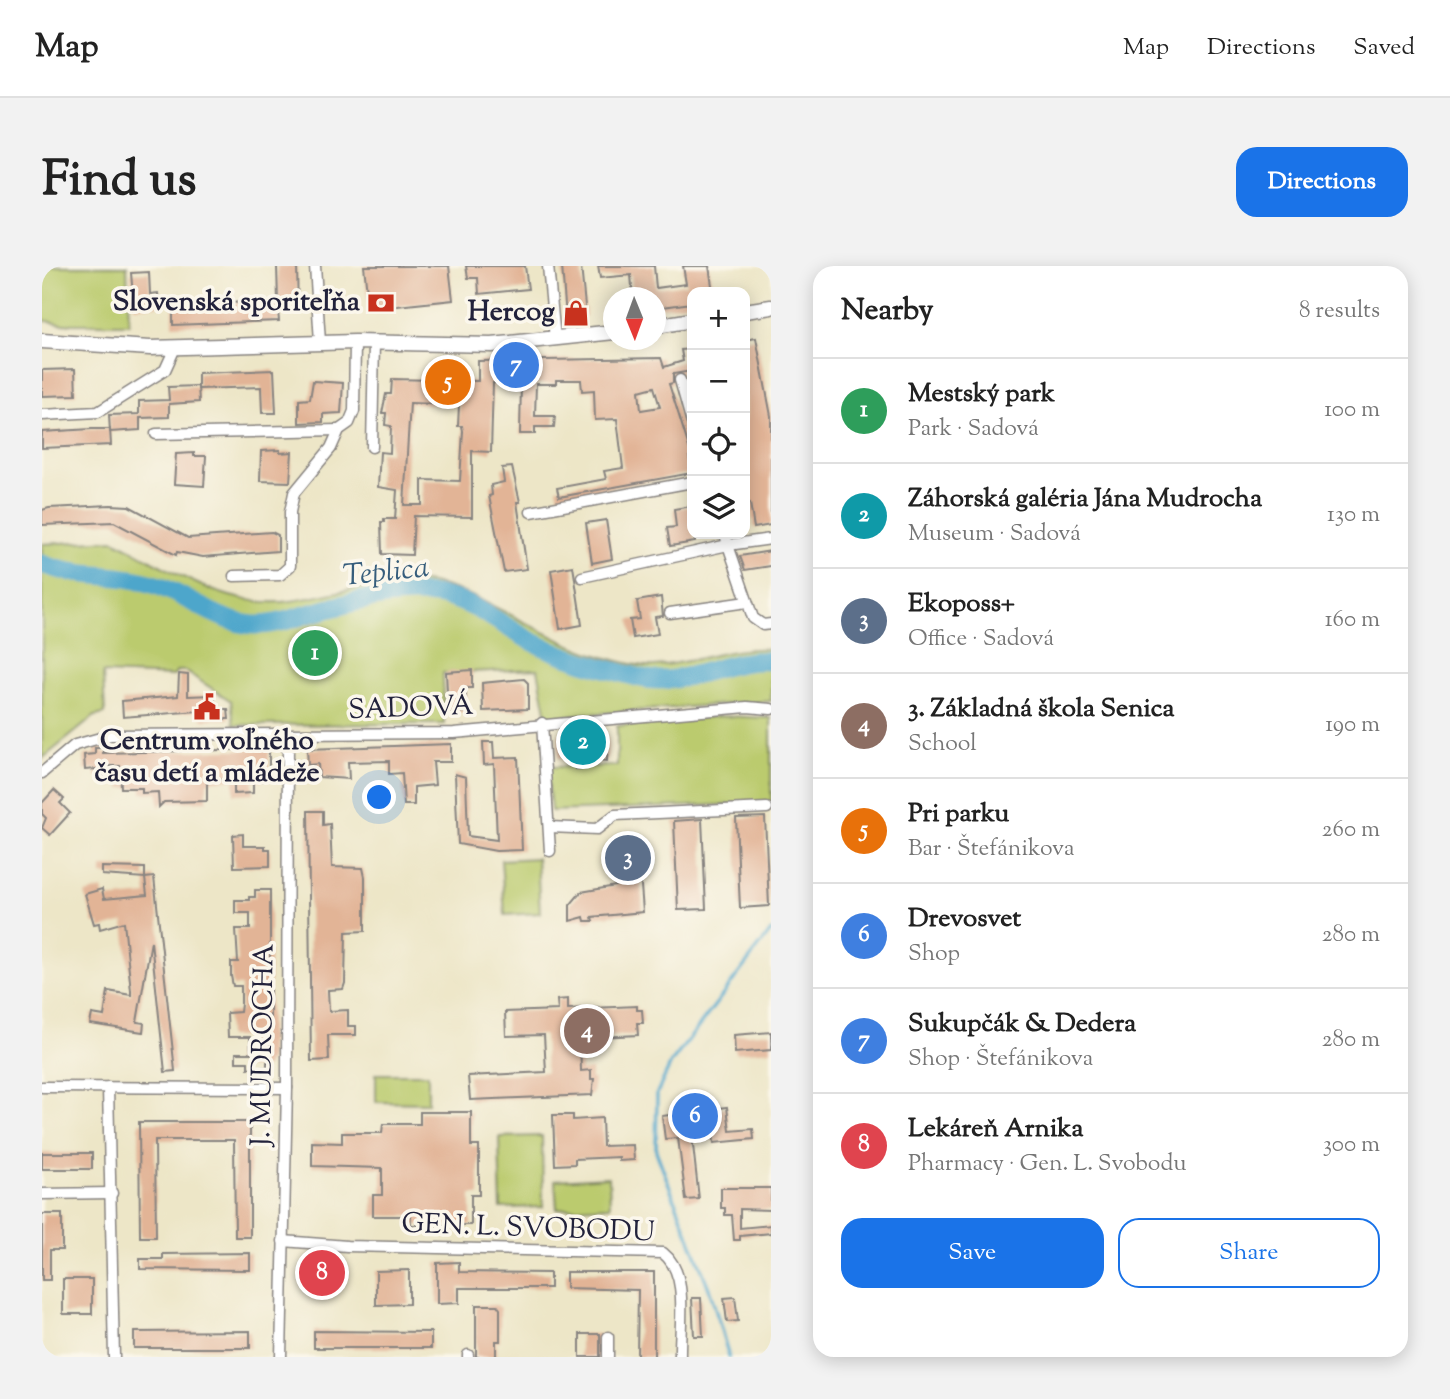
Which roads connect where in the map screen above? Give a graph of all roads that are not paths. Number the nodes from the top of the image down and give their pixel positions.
1 (315, 266) edge
2 (548, 266) edge
3 (771, 307) edge
4 (750, 310) edge
5 (687, 321) edge
6 (666, 324) edge
7 (603, 333) edge
8 (555, 339) junction
9 (42, 341) edge
10 (320, 342) junction
11 (355, 342) junction
12 (374, 342) junction
13 (175, 348) junction
14 (680, 380) dead end
15 (689, 413) edge
16 (42, 415) edge
17 (339, 430) junction
18 (156, 434) dead end
19 (372, 447) dead end
20 (687, 483) edge
21 (531, 512) dead end
22 (771, 539) edge
23 (726, 540) edge
24 (234, 576) dead end
25 (582, 577) dead end
26 (747, 602) junction
27 (670, 614) dead end
28 (771, 624) edge
29 (771, 709) edge
30 (542, 723) junction
31 (288, 734) junction
32 (42, 773) edge
33 (767, 808) dead end
34 (549, 827) junction
35 (550, 851) dead end
36 (42, 1087) edge
37 (108, 1087) junction
38 (287, 1088) junction
39 (112, 1193) junction
40 (42, 1194) edge
41 (283, 1241) junction
42 (608, 1337) dead end
43 (114, 1357) edge
44 (281, 1357) edge
45 (608, 1357) edge
46 (680, 1357) edge

1 - 10 street
2 - 8 street
3 - 4 street
5 - 6 street
7 - 8 street
8 - 12 street
9 - 13 street
10 - 11 street
10 - 13 street
11 - 12 street
11 - 17 street
12 - 19 street
13 - 16 street
14 - 15 street
17 - 18 street
17 - 24 street
20 - 21 street
22 - 23 street
23 - 25 street
23 - 26 street
26 - 27 street
26 - 28 street
29 - 30 street, SADOVÁ
30 - 31 street, SADOVÁ
30 - 34 street
31 - 32 street, SADOVÁ
31 - 38 street, J. MUDROCHA
33 - 34 street
34 - 35 street
36 - 37 street
37 - 38 street
37 - 39 street
38 - 41 street, J. MUDROCHA
39 - 40 street
39 - 43 street
41 - 44 street, J. MUDROCHA
41 - 46 street, GEN. L. SVOBODU
42 - 45 street

